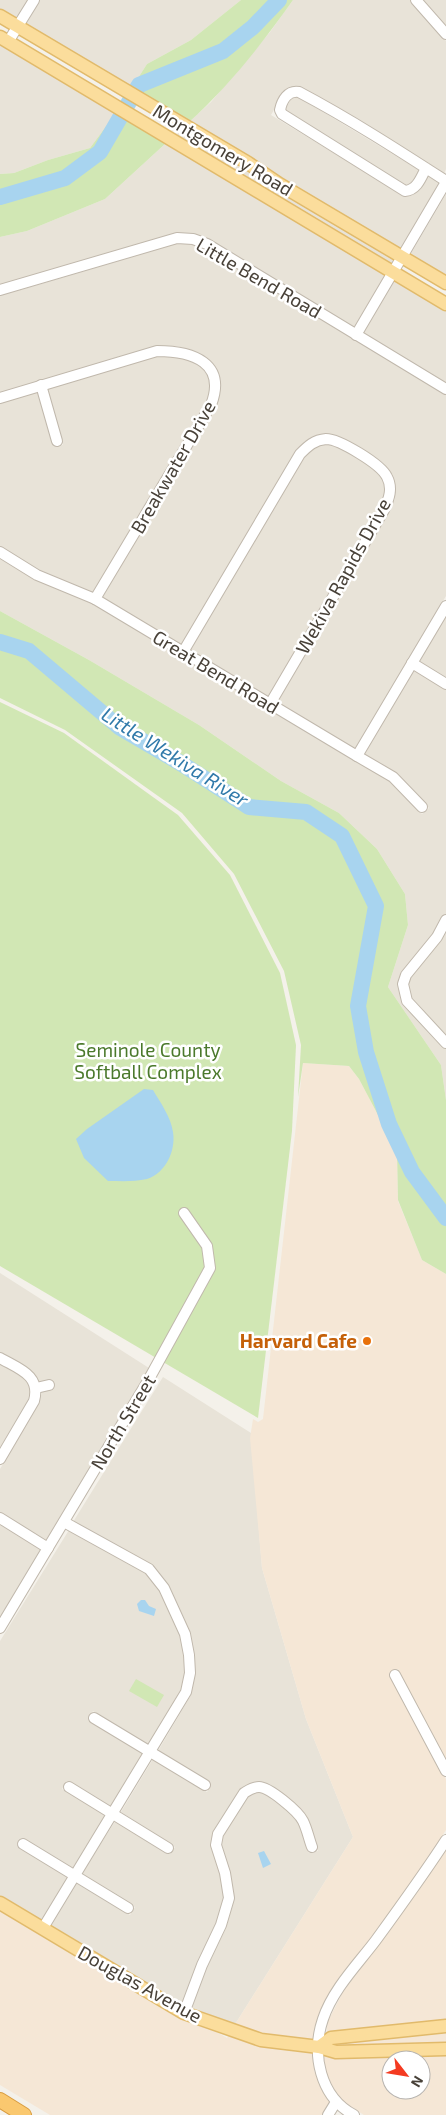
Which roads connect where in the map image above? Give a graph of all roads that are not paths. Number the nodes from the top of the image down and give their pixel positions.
1 (34, 0) edge
2 (416, 0) edge
3 (0, 16) edge
4 (18, 27) junction
5 (446, 34) edge
6 (4, 40) edge
7 (426, 168) junction
8 (446, 182) edge
9 (402, 258) junction
10 (393, 272) junction
11 (446, 283) edge
12 (0, 290) edge
13 (446, 304) edge
14 (356, 335) junction
15 (41, 385) junction
16 (446, 389) edge
17 (0, 398) edge
18 (57, 441) dead end
19 (0, 552) edge
20 (95, 599) junction
21 (446, 606) edge
22 (183, 652) junction
23 (412, 663) junction
24 (446, 684) edge
25 (270, 704) junction
26 (357, 756) junction
27 (422, 807) dead end
28 (446, 920) edge
29 (446, 1043) edge
30 (184, 1213) dead end
31 (0, 1358) edge
32 (48, 1385) dead end
33 (36, 1388) junction
34 (0, 1459) edge
35 (0, 1518) edge
36 (64, 1522) junction
37 (48, 1548) junction
38 (0, 1628) edge
39 (395, 1675) dead end
40 (94, 1718) dead end
41 (151, 1752) junction
42 (446, 1771) edge
43 (205, 1785) dead end
44 (69, 1787) dead end
45 (114, 1814) junction
46 (446, 1840) edge
47 (23, 1844) dead end
48 (312, 1847) dead end
49 (168, 1848) dead end
50 (75, 1876) junction
51 (0, 1903) edge
52 (128, 1908) dead end
53 (43, 1928) junction
54 (184, 2013) junction
55 (446, 2026) edge
56 (318, 2047) junction
57 (446, 2049) edge
58 (0, 2100) edge
59 (336, 2102) junction
60 (24, 2115) edge
61 (328, 2115) edge
62 (354, 2115) edge

1 - 4 street
2 - 5 street
3 - 4 main road, Montgomery Road
4 - 6 street
4 - 9 main road, Montgomery Road
6 - 10 main road, Montgomery Road
7 - 7 street
7 - 8 street
8 - 9 street
9 - 10 street
9 - 11 main road, Montgomery Road
10 - 13 main road, Montgomery Road
10 - 14 street
12 - 14 street, Little Bend Road
14 - 16 street, Little Bend Road
15 - 17 street, Breakwater Drive
15 - 18 street
15 - 20 street, Breakwater Drive
19 - 20 street, Great Bend Road
20 - 22 street, Great Bend Road
21 - 23 street
22 - 25 street, Great Bend Road
22 - 25 street, Wekiva Rapids Drive
23 - 24 street
23 - 26 street
25 - 26 street, Great Bend Road
26 - 27 street, Great Bend Road
28 - 29 street
30 - 36 street, North Street
31 - 33 street
32 - 33 street
33 - 34 street
35 - 37 street
36 - 37 street, North Street
36 - 41 street
37 - 38 street, North Street
39 - 42 street
40 - 41 street
41 - 43 street
41 - 45 street
44 - 45 street
45 - 49 street
45 - 50 street
46 - 56 street
47 - 50 street
48 - 54 street
50 - 52 street
50 - 53 street
51 - 53 main road, Douglas Avenue
53 - 54 main road, Douglas Avenue
54 - 56 main road, Douglas Avenue
55 - 56 main road
56 - 57 main road, Douglas Avenue
56 - 59 street
58 - 60 highway
59 - 61 street
59 - 62 street

